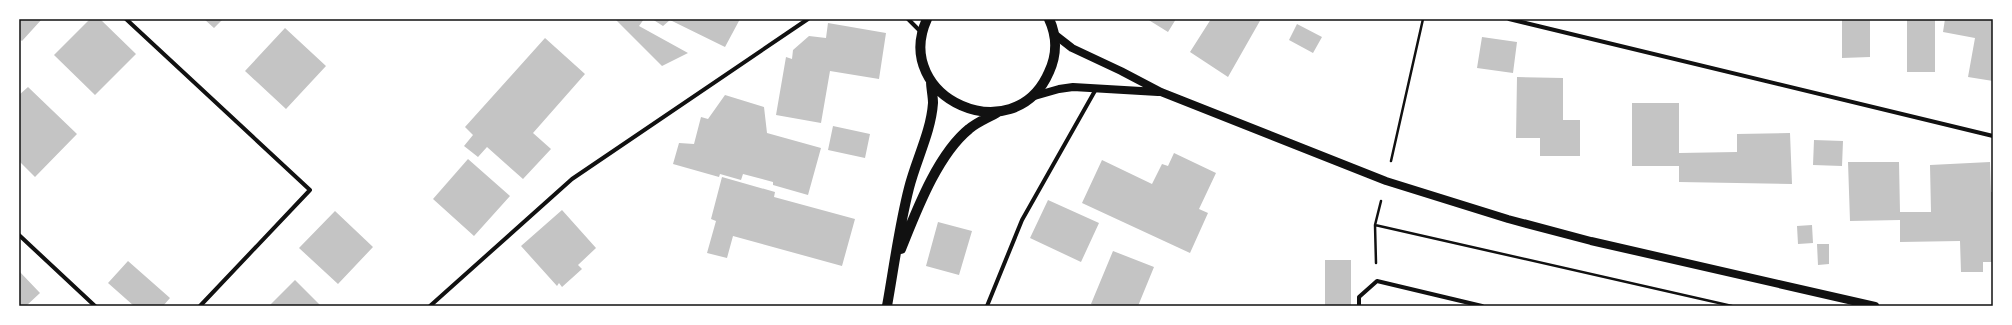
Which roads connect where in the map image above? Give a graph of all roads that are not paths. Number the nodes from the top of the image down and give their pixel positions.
1 (126, 19) edge
2 (808, 19) edge
3 (908, 19) edge
4 (927, 19) edge
5 (1049, 19) edge
6 (1509, 19) edge
7 (923, 34) junction
8 (1054, 34) junction
9 (930, 79) junction
10 (1096, 88) junction
11 (1161, 92) junction
12 (1031, 97) junction
13 (1000, 111) junction
14 (1993, 136) edge
15 (19, 235) edge
16 (896, 262) junction
17 (95, 306) edge
18 (200, 306) edge
19 (430, 306) edge
20 (887, 306) edge
21 (987, 306) edge
22 (1359, 306) edge
23 (1482, 306) edge
24 (1875, 306) edge

1 - 18 street
2 - 19 street
3 - 7 street
4 - 7 main road
5 - 8 main road
6 - 14 street
7 - 9 main road
8 - 11 main road
8 - 12 main road
9 - 13 main road
9 - 16 main road
10 - 11 main road
10 - 12 main road
10 - 21 street
11 - 24 main road
12 - 13 main road
13 - 16 main road
15 - 17 street
16 - 20 main road
22 - 23 street

